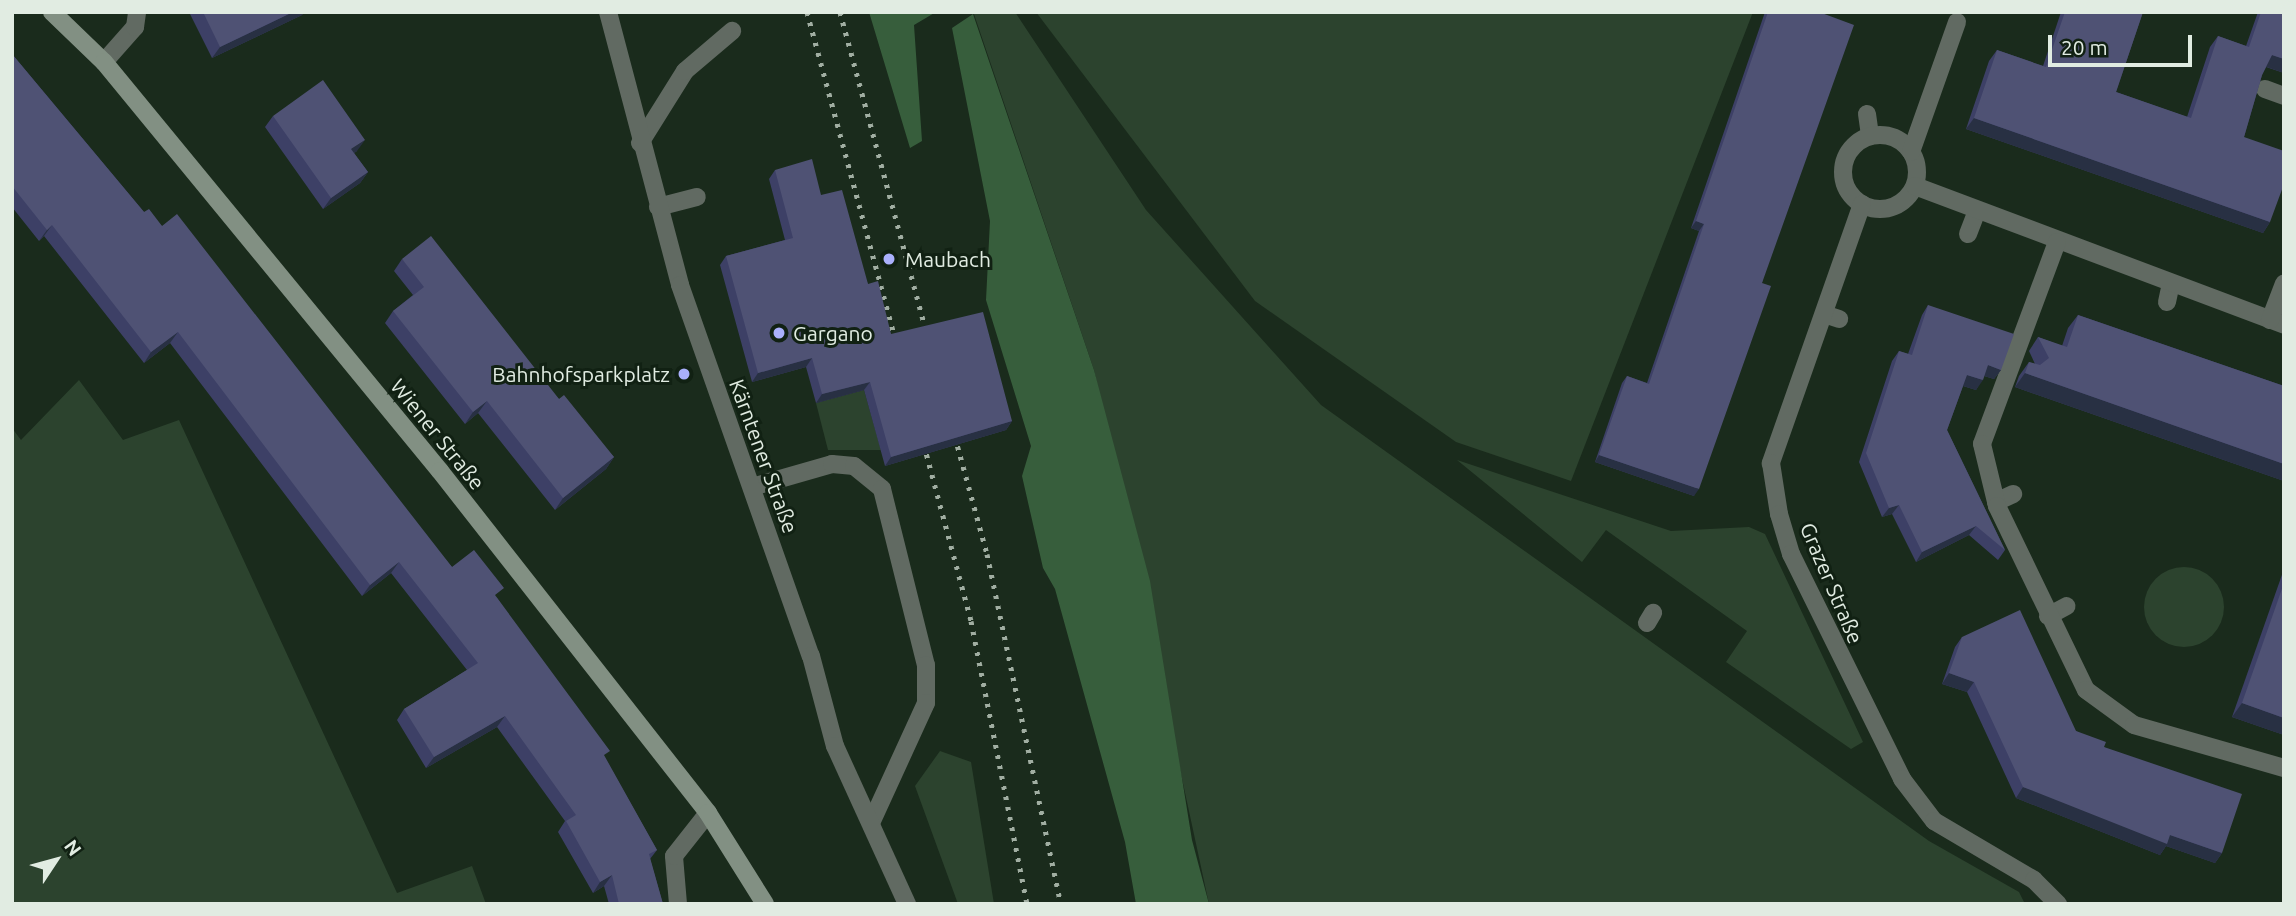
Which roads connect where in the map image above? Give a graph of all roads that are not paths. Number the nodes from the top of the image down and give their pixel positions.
1 (52, 12) edge
2 (137, 12) edge
3 (608, 12) edge
4 (1957, 22) dead end
5 (732, 31) dead end
6 (104, 62) junction
7 (2265, 89) edge
8 (2284, 96) edge
9 (1867, 114) dead end
10 (1870, 136) junction
11 (640, 143) junction
12 (1911, 152) junction
13 (1915, 186) junction
14 (697, 197) dead end
15 (1862, 204) junction
16 (658, 207) junction
17 (1977, 211) junction
18 (1968, 234) dead end
19 (2057, 242) junction
20 (2171, 283) junction
21 (2284, 284) edge
22 (2167, 302) dead end
23 (2277, 323) edge
24 (2012, 360) junction
25 (2029, 368) edge
26 (752, 487) junction
27 (2067, 606) dead end
28 (2048, 616) junction
29 (2284, 768) edge
30 (708, 813) junction
31 (871, 823) junction
32 (678, 904) edge
33 (765, 904) edge
34 (907, 904) edge
35 (2058, 904) edge

1 - 6 street, Wiener Straße
2 - 6 street
3 - 11 street, Kärntener Straße
4 - 12 street
5 - 11 street
6 - 30 street, Wiener Straße
7 - 8 street
9 - 10 street
10 - 12 street
10 - 15 street
11 - 16 street, Kärntener Straße
12 - 13 street
13 - 15 street
13 - 17 street
14 - 16 street
15 - 35 street, Grazer Straße
16 - 26 street, Kärntener Straße
17 - 18 street
17 - 19 street
19 - 20 street
19 - 24 street
20 - 22 street
20 - 23 street
21 - 23 street
24 - 25 street
24 - 28 street
26 - 31 street, Kärntener Straße
26 - 31 street
27 - 28 street
28 - 29 street
30 - 32 street
30 - 33 street, Wiener Straße
31 - 34 street, Kärntener Straße

